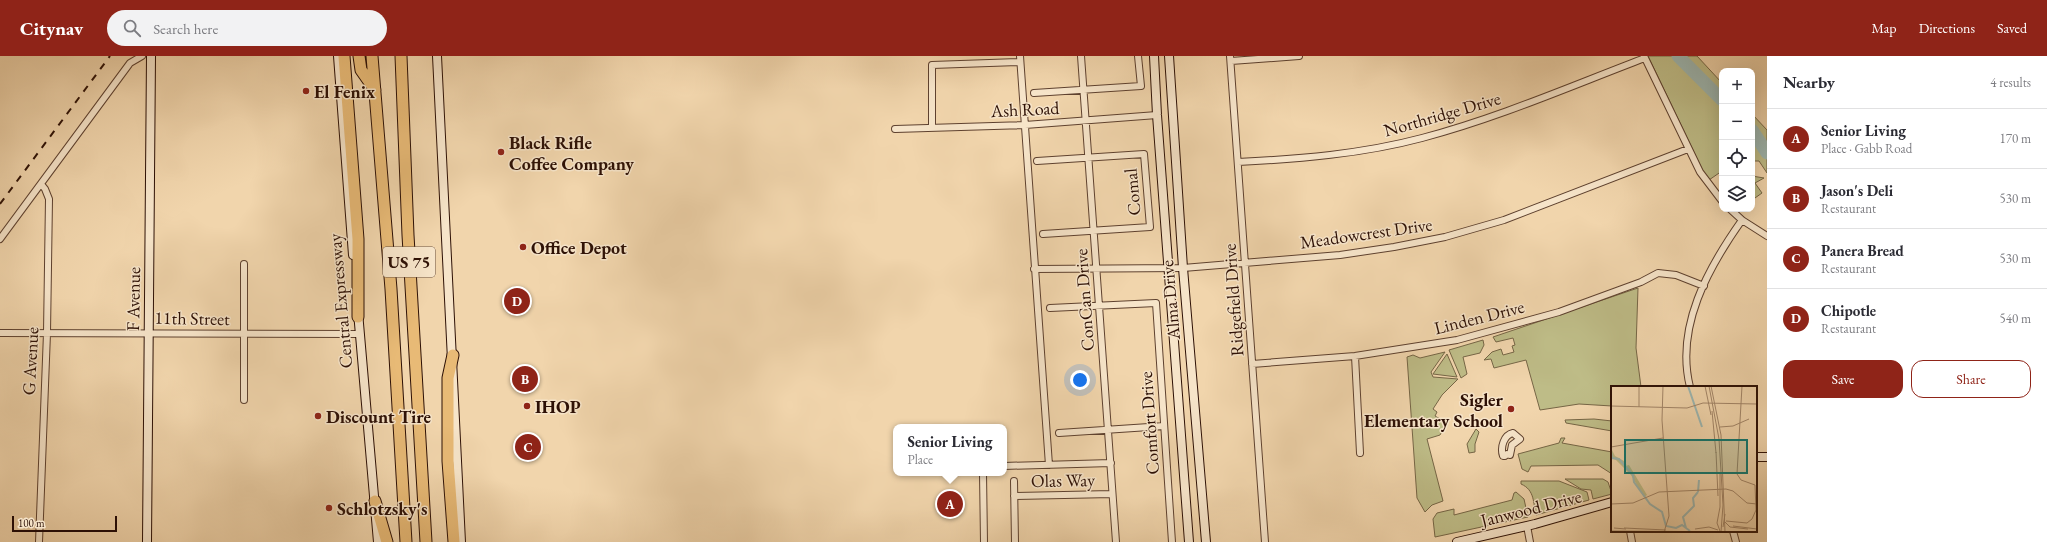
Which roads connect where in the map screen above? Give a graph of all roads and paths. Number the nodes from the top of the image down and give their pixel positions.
1 (142, 56) edge
2 (152, 56) edge
3 (338, 56) edge
4 (344, 56) edge
5 (359, 56) edge
6 (372, 56) edge
7 (401, 56) edge
8 (437, 56) edge
9 (1081, 56) edge
10 (1138, 56) edge
11 (1154, 56) edge
12 (1169, 56) edge
13 (1299, 56) edge
14 (1644, 57) edge
15 (1020, 59) edge
16 (1230, 59) edge
17 (1084, 90) junction
18 (375, 91) junction
19 (1034, 93) dead end
20 (1157, 115) junction
21 (1086, 121) junction
22 (1025, 125) junction
23 (932, 128) junction
24 (895, 129) dead end
25 (1688, 149) junction
26 (1089, 157) junction
27 (1036, 161) dead end
28 (1238, 162) junction
29 (41, 184) junction
30 (1719, 198) edge
31 (1733, 212) edge
32 (1742, 220) junction
33 (1094, 231) junction
34 (1043, 234) dead end
35 (1767, 236) edge
36 (0, 239) edge
37 (1245, 262) junction
38 (244, 264) dead end
39 (1169, 268) junction
40 (1183, 268) junction
41 (1034, 269) junction
42 (1097, 269) junction
43 (1704, 286) junction
44 (1100, 305) junction
45 (1050, 308) dead end
46 (358, 317) junction
47 (0, 333) edge
48 (47, 333) junction
49 (149, 333) junction
50 (244, 334) junction
51 (360, 334) junction
52 (453, 355) junction
53 (1355, 356) junction
54 (1252, 364) junction
55 (1690, 386) edge
56 (244, 400) dead end
57 (1164, 426) junction
58 (1108, 430) junction
59 (1059, 433) dead end
60 (1360, 453) dead end
61 (1110, 463) junction
62 (1049, 465) junction
63 (1007, 466) edge
64 (983, 476) edge
65 (1014, 481) dead end
66 (1112, 494) junction
67 (1014, 496) junction
68 (375, 501) junction
69 (1611, 502) edge
70 (1527, 526) junction
71 (425, 530) junction
72 (1630, 532) edge
73 (1733, 532) edge
74 (39, 542) edge
75 (147, 542) edge
76 (378, 542) edge
77 (386, 542) edge
78 (406, 542) edge
79 (426, 542) edge
80 (430, 542) edge
81 (454, 542) edge
82 (461, 542) edge
83 (984, 542) edge
84 (1015, 542) edge
85 (1116, 542) edge
86 (1172, 542) edge
87 (1189, 542) edge
88 (1206, 542) edge
89 (1265, 542) edge
90 (1457, 542) edge
91 (1530, 542) edge
92 (1632, 542) edge
93 (1736, 542) edge

1 - 29 street
2 - 49 main road, F Avenue
3 - 46 main road, Central Expressway
4 - 46 highway
5 - 18 highway
6 - 18 highway, US 75
7 - 71 highway, US 75
8 - 52 main road
9 - 17 street, ConCan Drive
10 - 17 street
11 - 20 main road, Alma Drive
12 - 40 main road, Alma Drive
13 - 16 street
14 - 25 street
14 - 28 street, Northridge Drive
15 - 22 street
15 - 23 street
16 - 28 street, Ridgefield Drive
17 - 19 street
17 - 21 street, ConCan Drive
18 - 78 highway, US 75
20 - 21 street, Ash Road
20 - 39 main road, Alma Drive
21 - 22 street, Ash Road
21 - 26 street, ConCan Drive
22 - 23 street, Ash Road
22 - 41 street
23 - 24 street, Ash Road
25 - 30 street
25 - 37 street, Meadowcrest Drive
26 - 27 street
26 - 33 street, ConCan Drive
26 - 33 street, Comal
28 - 37 street, Ridgefield Drive
29 - 36 street
29 - 48 street, G Avenue
31 - 32 street
32 - 35 street
32 - 43 street
33 - 34 street
33 - 42 street, ConCan Drive
37 - 40 street, Meadowcrest Drive
37 - 54 street, Ridgefield Drive
38 - 50 street
39 - 40 street, Meadowcrest Drive
39 - 42 street, Meadowcrest Drive
39 - 87 main road, Alma Drive
40 - 88 main road, Alma Drive
41 - 42 street, Meadowcrest Drive
41 - 62 street
42 - 44 street, ConCan Drive
43 - 53 street, Linden Drive
43 - 55 street
44 - 45 street
44 - 57 street, Comfort Drive
44 - 58 street, ConCan Drive
46 - 51 main road, Central Expressway
47 - 48 street, 11th Street
48 - 49 street, 11th Street
48 - 74 street, G Avenue
49 - 50 street, 11th Street
49 - 75 main road, F Avenue
50 - 51 street, 11th Street
50 - 56 street
51 - 68 main road, Central Expressway
52 - 81 highway
52 - 82 main road
53 - 54 street, Linden Drive
53 - 60 street
54 - 89 street, Ridgefield Drive
57 - 58 street
57 - 86 street, Comfort Drive
58 - 59 street
58 - 61 street, ConCan Drive
61 - 62 street
61 - 66 street, ConCan Drive
62 - 63 street
64 - 83 street
65 - 67 street
66 - 67 street, Olas Way
66 - 85 street, ConCan Drive
67 - 84 street
68 - 76 main road, Central Expressway
68 - 77 highway
69 - 70 main road, Janwood Drive
70 - 90 main road, Janwood Drive
70 - 91 street
71 - 79 highway, US 75
71 - 80 highway
72 - 92 street
73 - 93 street

